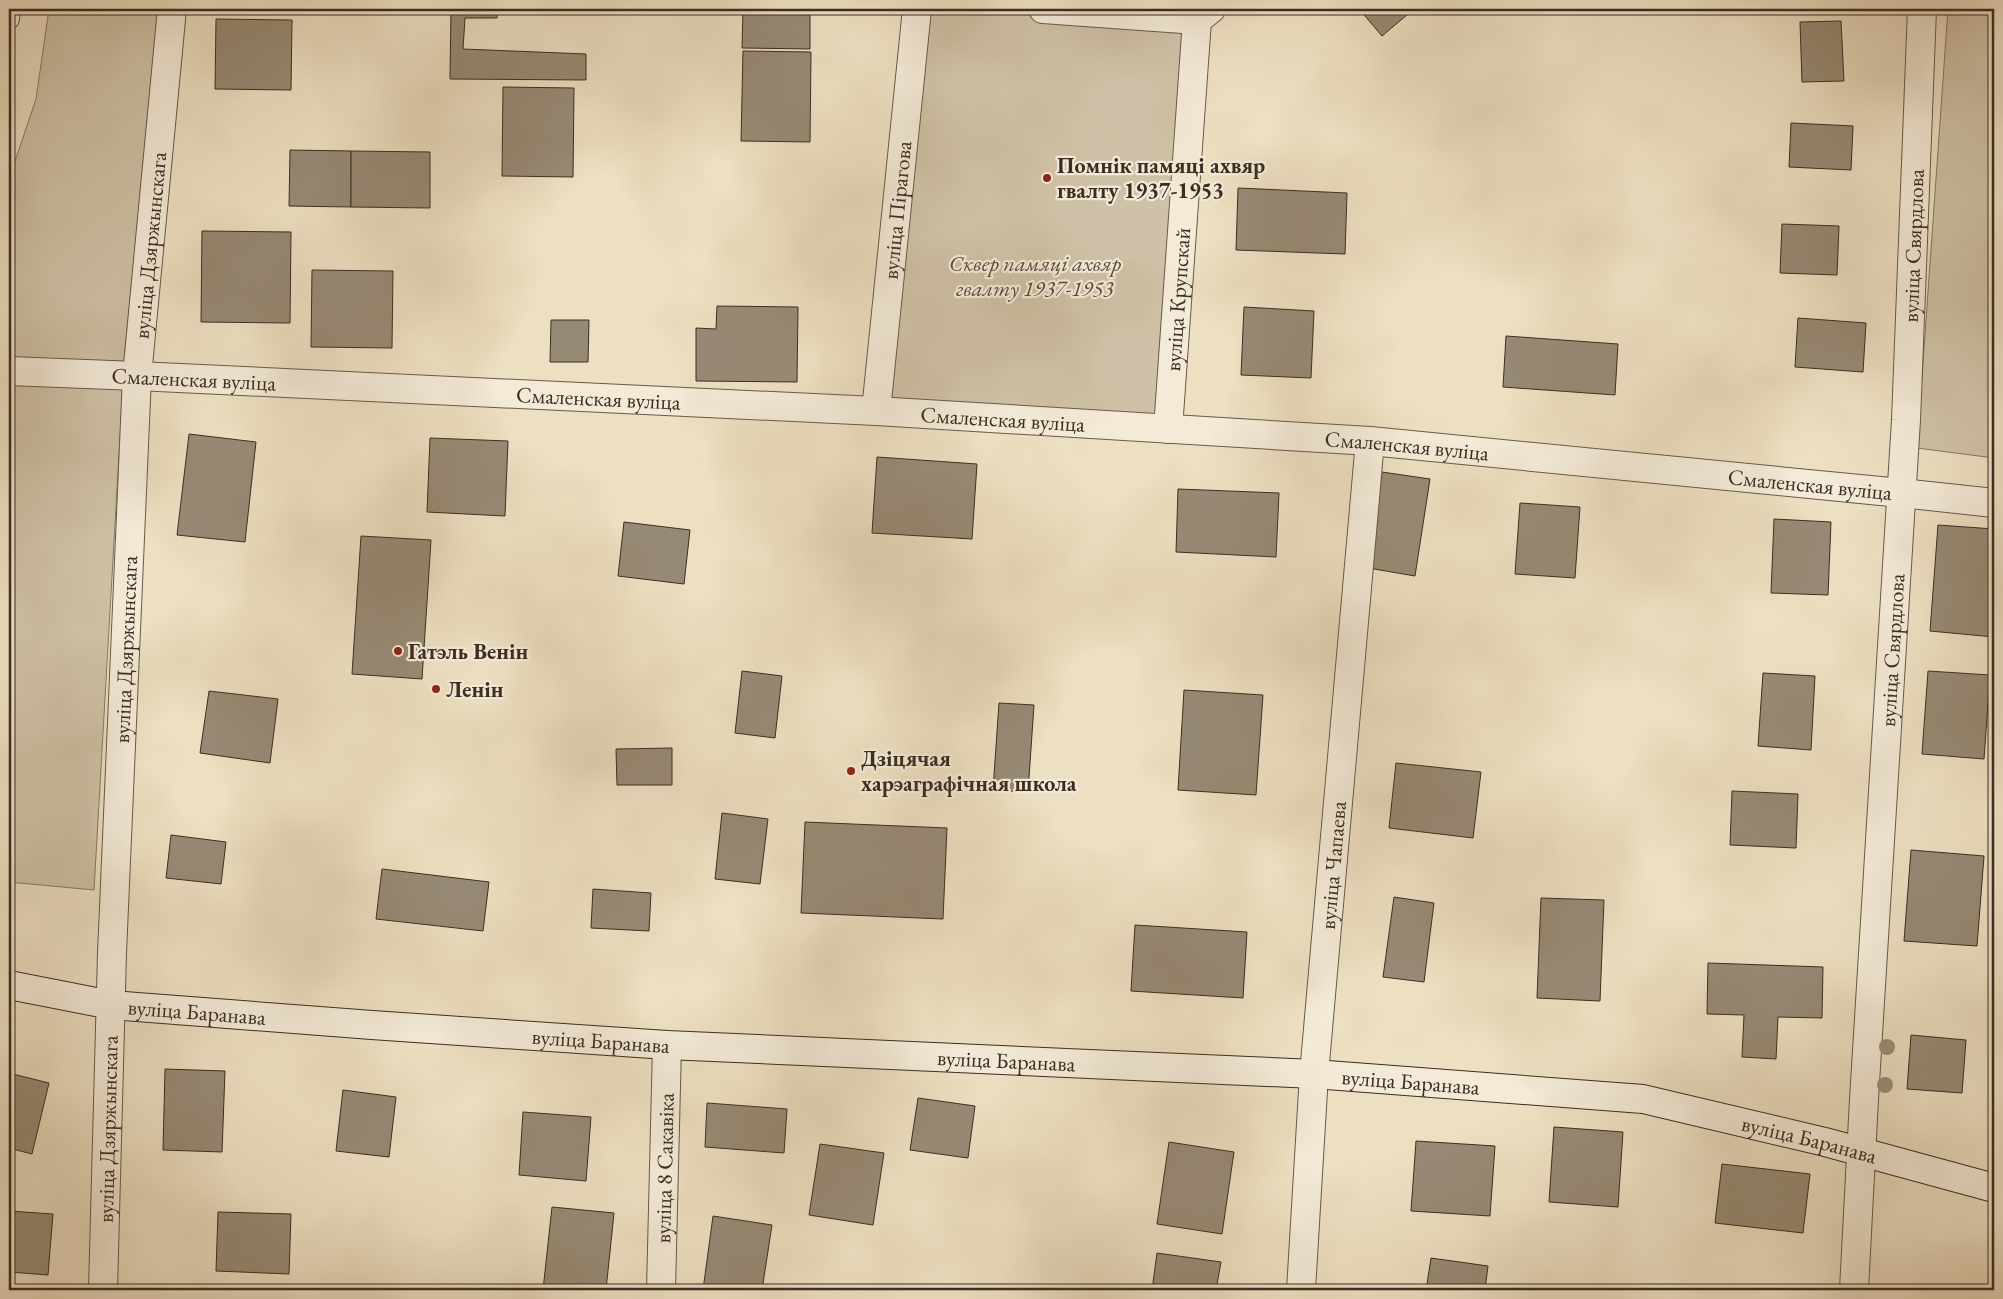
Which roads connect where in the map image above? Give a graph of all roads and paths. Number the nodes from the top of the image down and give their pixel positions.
1 (10, 9) edge
2 (172, 9) edge
3 (917, 9) edge
4 (1043, 9) edge
5 (1922, 9) edge
6 (1204, 14) edge
7 (9, 18) edge
8 (9, 371) edge
9 (136, 376) junction
10 (876, 412) junction
11 (1168, 429) junction
12 (1370, 441) junction
13 (1901, 493) junction
14 (1994, 504) edge
15 (9, 985) edge
16 (111, 1005) junction
17 (667, 1045) junction
18 (1314, 1074) junction
19 (1861, 1153) junction
20 (1994, 1188) edge
21 (103, 1290) edge
22 (661, 1290) edge
23 (1300, 1290) edge
24 (1854, 1290) edge

1 - 7 lane
2 - 9 street, вуліца Дзяржынскага
3 - 10 street, вуліца Пірагова
4 - 6 street, вуліца Крупскай
5 - 13 street, вуліца Свярдлова
6 - 11 street, вуліца Крупскай
8 - 9 street, Смаленская вуліца
9 - 10 street, Смаленская вуліца
9 - 16 street, вуліца Дзяржынскага
10 - 11 street, Смаленская вуліца
11 - 12 street, Смаленская вуліца
12 - 13 street, Смаленская вуліца
12 - 18 street, вуліца Чапаева
13 - 14 street, Смаленская вуліца
13 - 19 street, вуліца Свярдлова
15 - 16 street, вуліца Баранава
16 - 17 street, вуліца Баранава
16 - 21 street, вуліца Дзяржынскага
17 - 18 street, вуліца Баранава
17 - 22 street, вуліца 8 Сакавіка
18 - 19 street, вуліца Баранава
18 - 23 street, вуліца Чапаева
19 - 20 street, вуліца Баранава
19 - 24 street, вуліца Свярдлова

